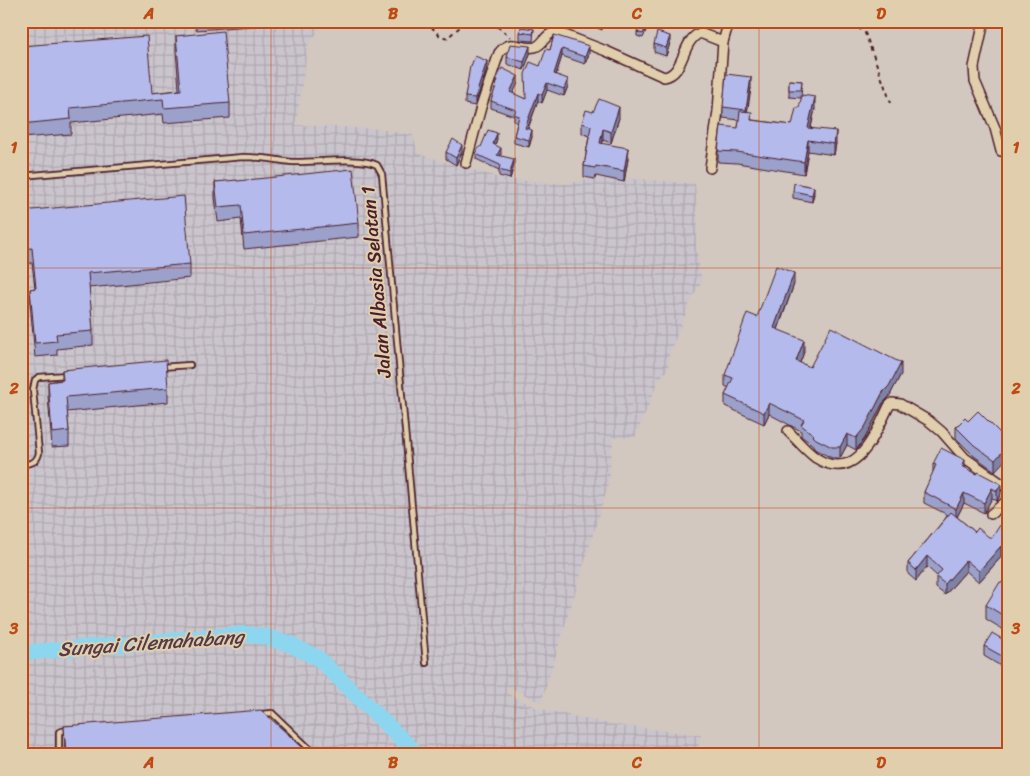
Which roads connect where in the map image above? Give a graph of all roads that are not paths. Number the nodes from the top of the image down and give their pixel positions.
1 (730, 21) edge
2 (984, 21) edge
3 (723, 42) junction
4 (1001, 151) dead end
5 (466, 163) dead end
6 (710, 168) dead end
7 (21, 176) edge
8 (190, 364) dead end
9 (152, 368) edge
10 (75, 374) edge
11 (788, 431) dead end
12 (21, 464) edge
13 (1009, 489) edge
14 (1009, 499) edge
15 (991, 514) dead end
16 (426, 663) dead end
17 (253, 715) edge
18 (77, 729) edge
19 (59, 755) edge
20 (316, 755) edge

1 - 3 street
2 - 4 street
3 - 5 street
3 - 6 street
7 - 16 lane, Jalan Albasia Selatan 1
8 - 9 lane
10 - 12 lane
11 - 13 street
14 - 15 street
17 - 20 lane
18 - 19 lane

